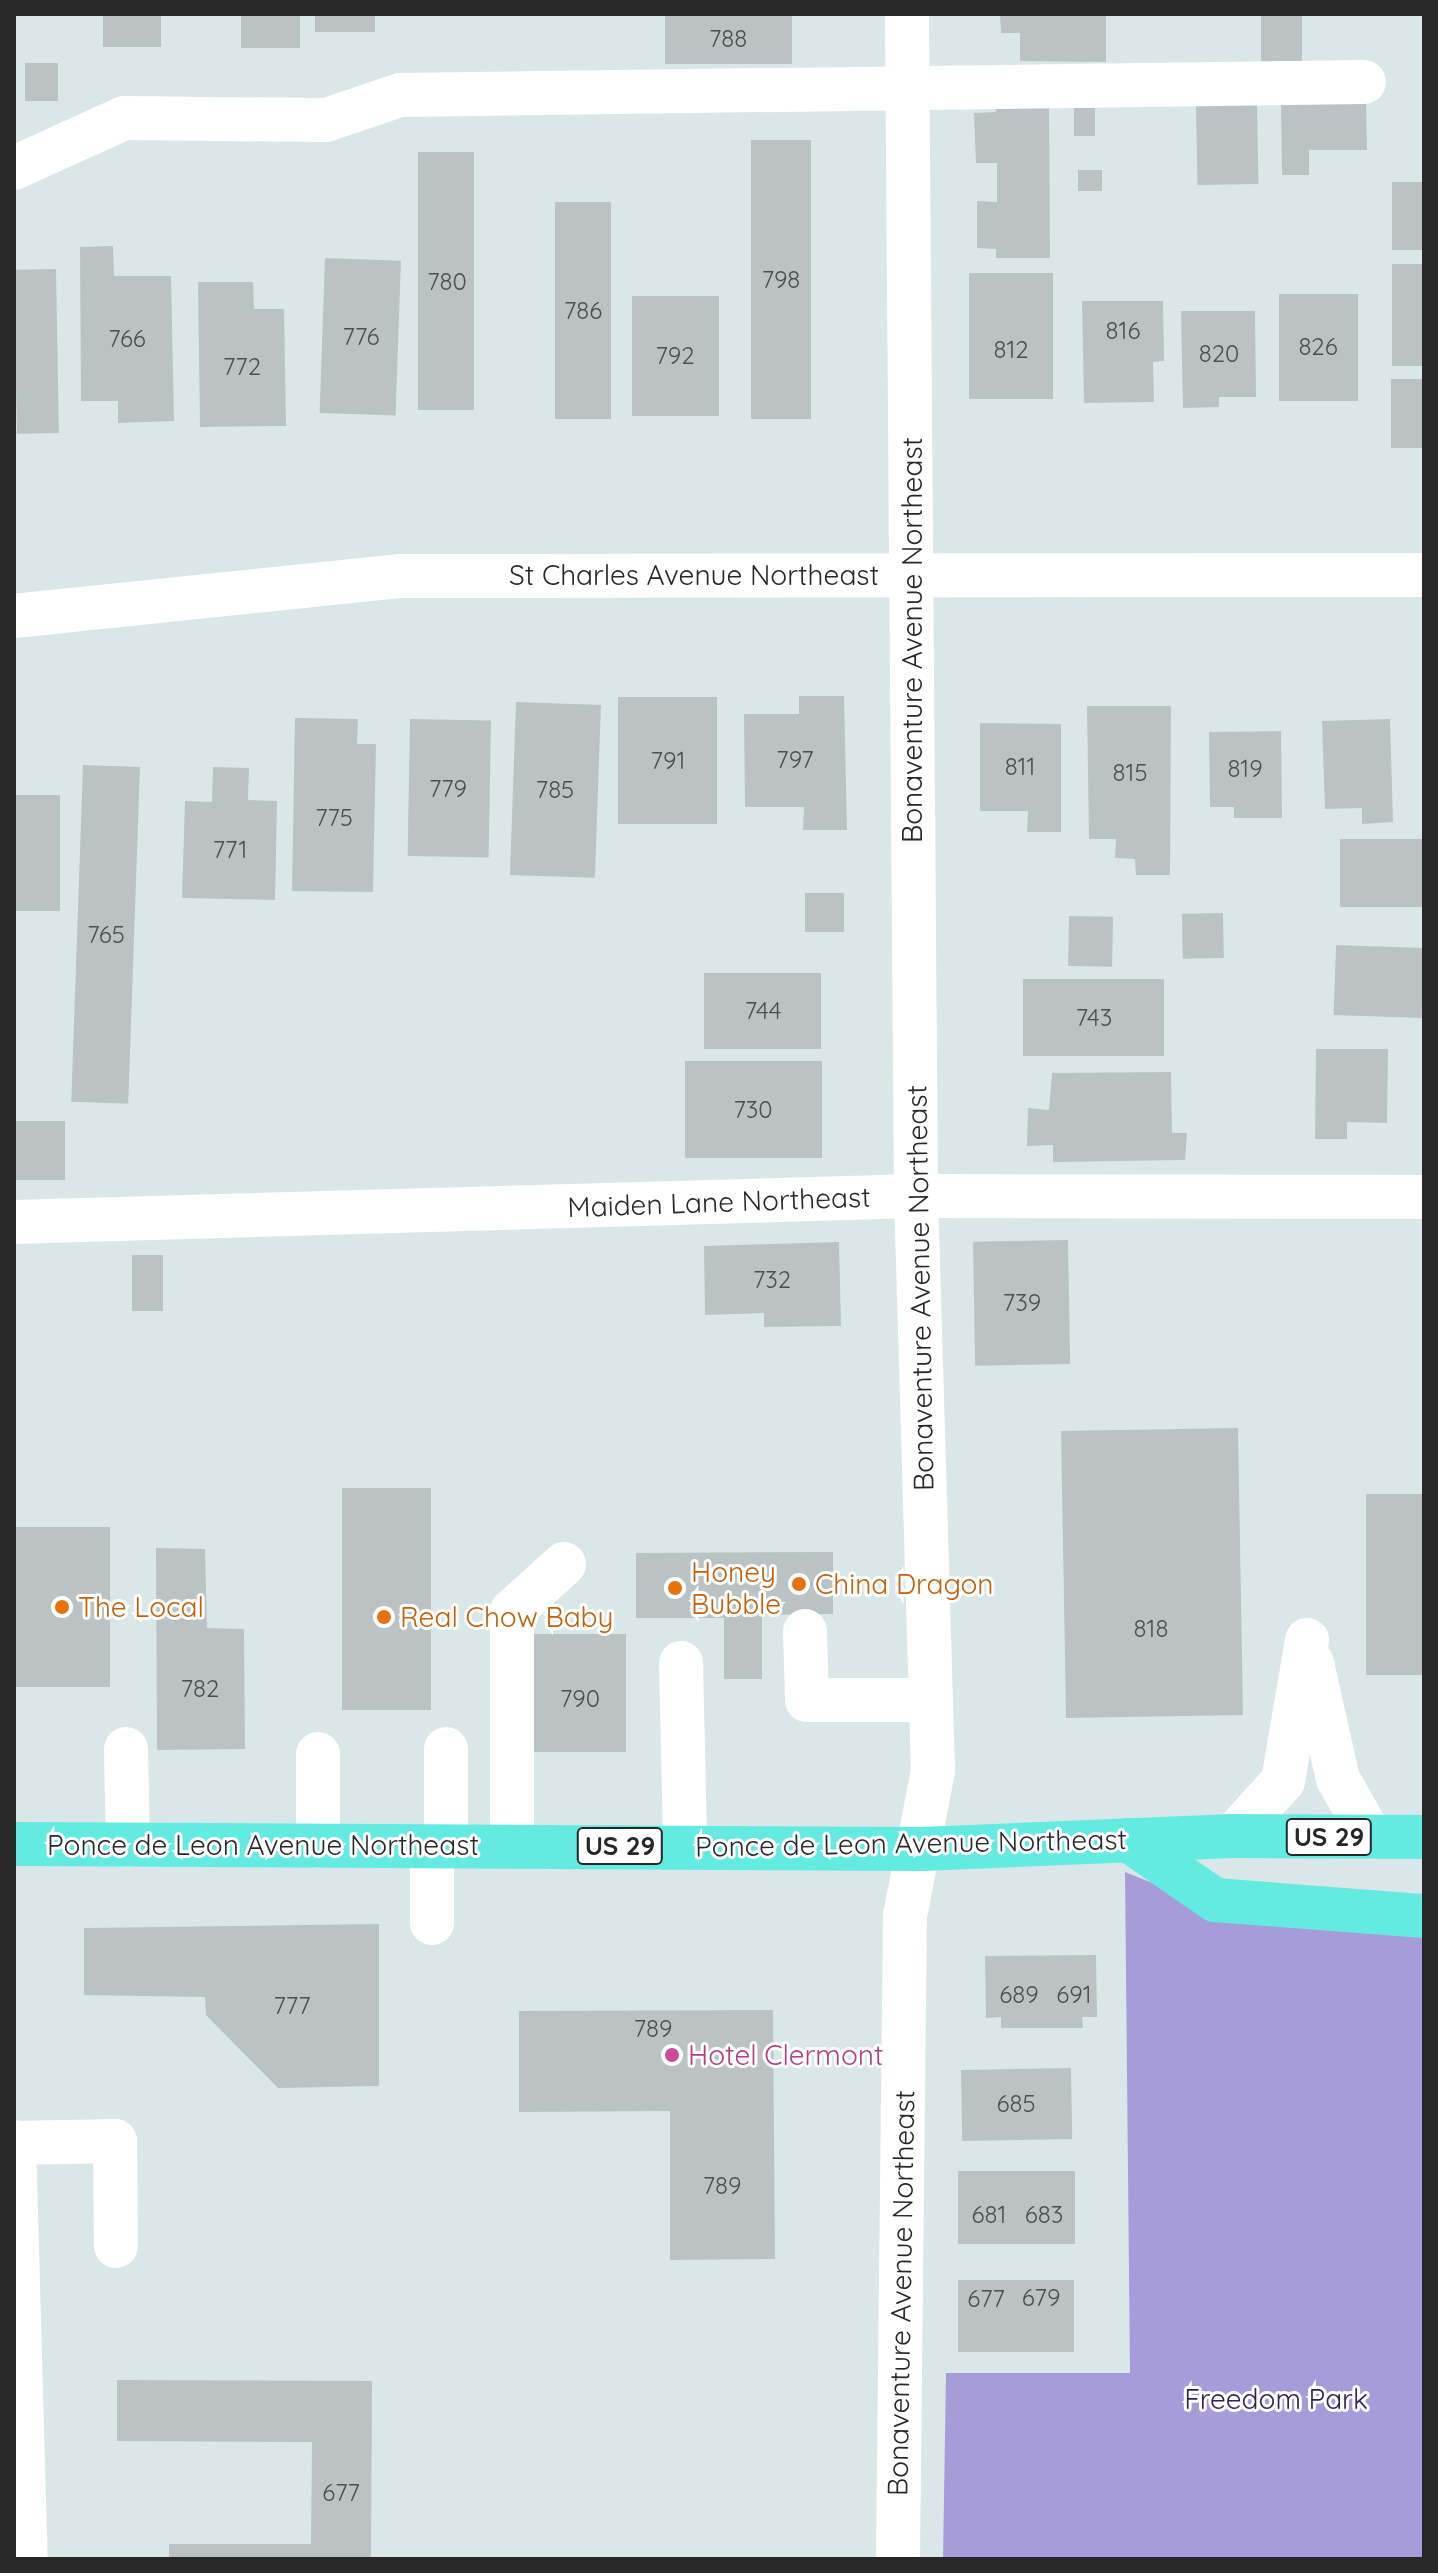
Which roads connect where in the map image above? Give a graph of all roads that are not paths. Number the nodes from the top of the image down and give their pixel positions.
1 (907, 14) edge
2 (1364, 82) dead end
3 (907, 86) junction
4 (14, 168) edge
5 (911, 574) junction
6 (1424, 575) edge
7 (14, 616) edge
8 (916, 1196) junction
9 (1424, 1197) edge
10 (14, 1222) edge
11 (564, 1564) dead end
12 (805, 1631) dead end
13 (681, 1663) dead end
14 (929, 1700) junction
15 (126, 1749) dead end
16 (446, 1749) dead end
17 (318, 1754) dead end
18 (1233, 1836) junction
19 (1371, 1837) junction
20 (1424, 1837) edge
21 (1128, 1840) junction
22 (14, 1844) edge
23 (128, 1845) junction
24 (318, 1846) junction
25 (439, 1846) junction
26 (512, 1846) junction
27 (685, 1846) junction
28 (922, 1849) junction
29 (1424, 1916) edge
30 (432, 1923) dead end
31 (14, 2142) edge
32 (116, 2246) dead end
33 (26, 2559) edge
34 (898, 2559) edge

1 - 3 street, Bonaventure Avenue Northeast
2 - 3 street
3 - 4 street
3 - 5 street, Bonaventure Avenue Northeast
5 - 6 street, St Charles Avenue Northeast
5 - 7 street, St Charles Avenue Northeast
5 - 8 street, Bonaventure Avenue Northeast
8 - 9 street, Maiden Lane Northeast
8 - 10 street, Maiden Lane Northeast
8 - 14 street, Bonaventure Avenue Northeast
11 - 26 street
12 - 14 street
13 - 27 street
14 - 28 street, Bonaventure Avenue Northeast
15 - 23 street
16 - 25 street
17 - 24 street
18 - 19 highway, Ponce de Leon Avenue Northeast / US 29
18 - 19 street
18 - 21 highway, Ponce de Leon Avenue Northeast / US 29
19 - 20 highway, Ponce de Leon Avenue Northeast / US 29
21 - 28 highway, Ponce de Leon Avenue Northeast / US 29
21 - 29 highway
22 - 23 highway, Ponce de Leon Avenue Northeast / US 29
23 - 24 highway, Ponce de Leon Avenue Northeast / US 29
24 - 25 highway, Ponce de Leon Avenue Northeast / US 29
25 - 26 highway, Ponce de Leon Avenue Northeast / US 29
25 - 30 street
26 - 27 highway, Ponce de Leon Avenue Northeast / US 29
27 - 28 highway, Ponce de Leon Avenue Northeast / US 29
28 - 34 street, Bonaventure Avenue Northeast
31 - 32 street
31 - 33 street

